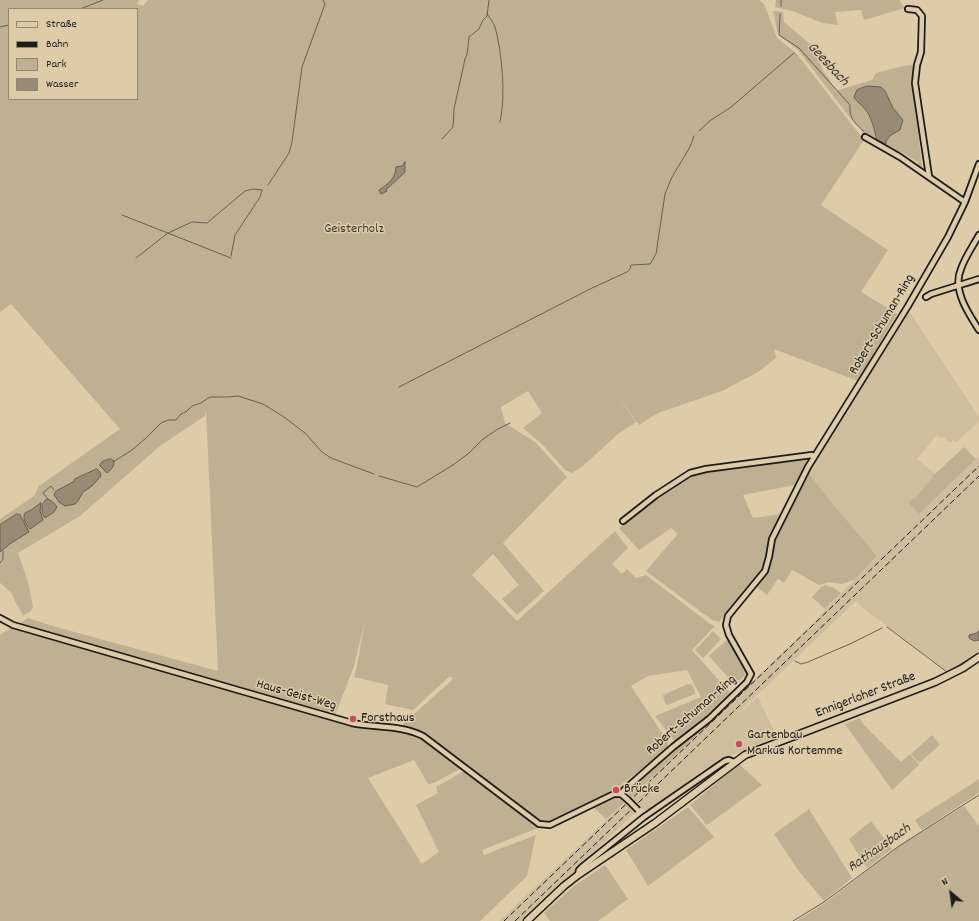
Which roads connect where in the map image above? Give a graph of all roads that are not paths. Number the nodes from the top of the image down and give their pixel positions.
1 (908, 9) dead end
2 (865, 138) dead end
3 (979, 166) edge
4 (929, 176) junction
5 (965, 202) junction
6 (979, 235) edge
7 (979, 279) edge
8 (959, 284) junction
9 (926, 297) dead end
10 (977, 322) edge
11 (979, 330) edge
12 (814, 456) junction
13 (623, 521) dead end
14 (0, 618) edge
15 (979, 657) edge
16 (734, 762) junction
17 (621, 794) junction
18 (644, 817) junction
19 (578, 875) junction
20 (527, 921) edge

1 - 4 street
2 - 4 street
3 - 5 street, Robert-Schuman-Ring
4 - 5 street
5 - 12 street, Robert-Schuman-Ring
6 - 8 street
7 - 8 street
8 - 9 street
8 - 10 street
10 - 11 street
12 - 13 street
12 - 17 street, Robert-Schuman-Ring
14 - 17 street, Haus-Geist-Weg
15 - 16 main road, Ennigerloher Straße
16 - 18 street
16 - 19 main road, Ennigerloher Straße
17 - 18 street, bridge
18 - 19 street
19 - 20 main road, Ennigerloher Straße

